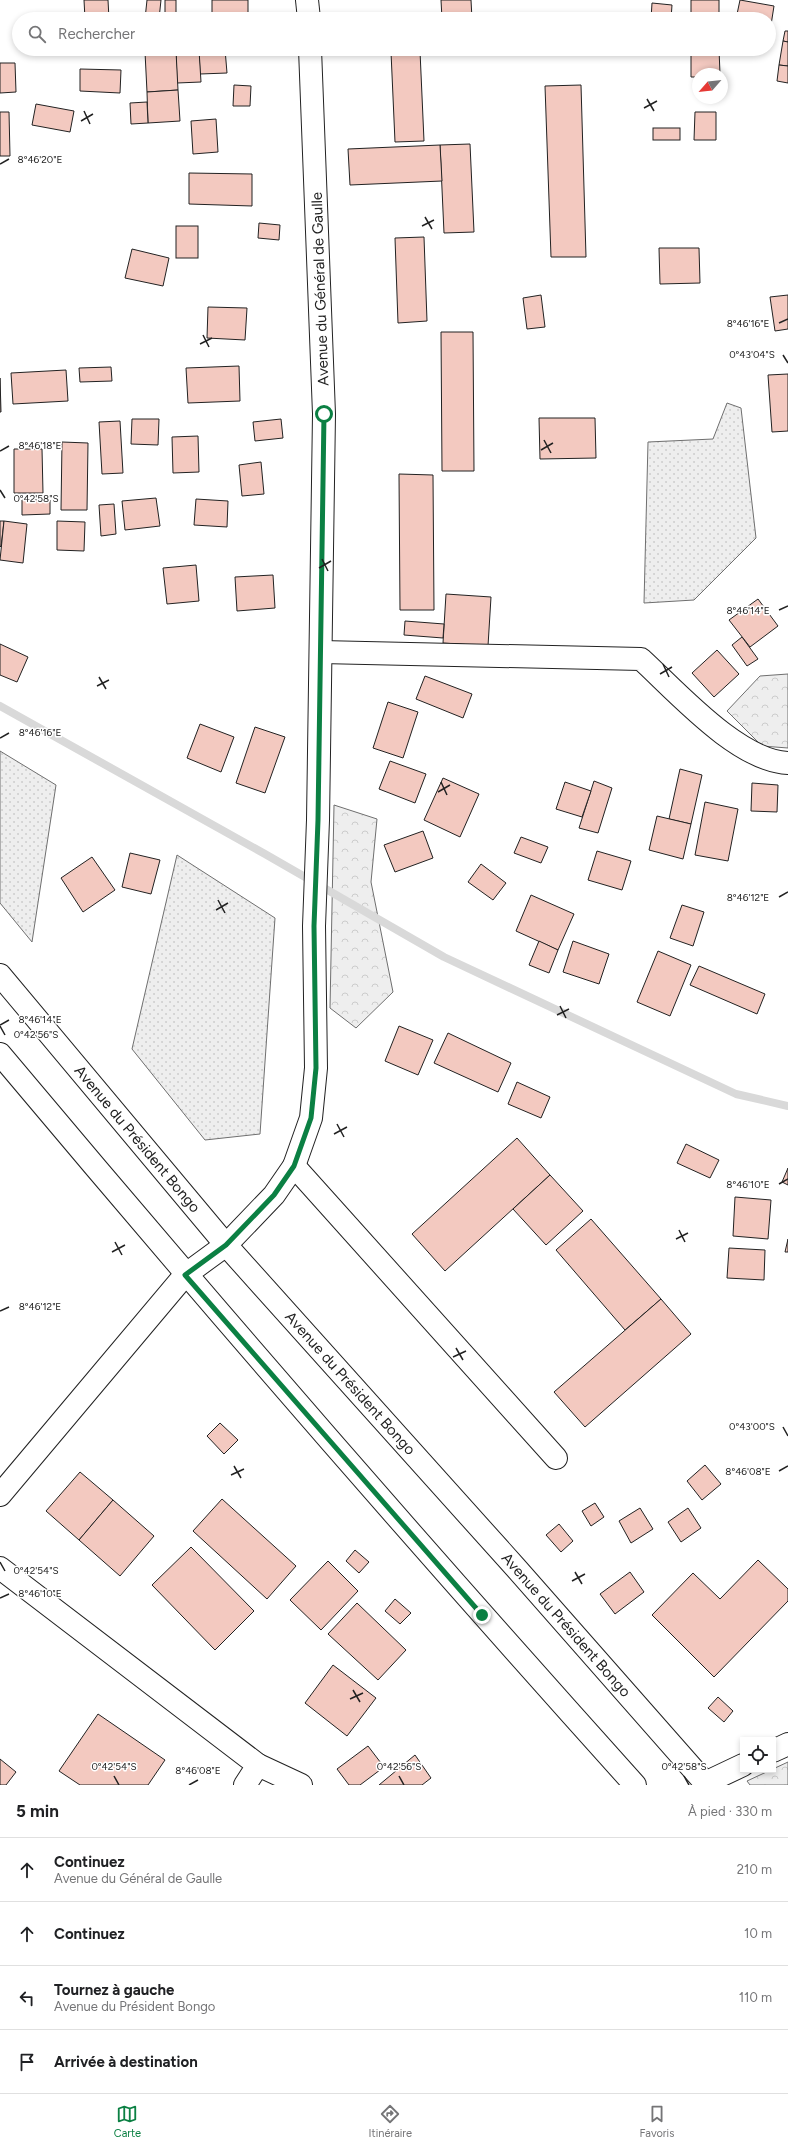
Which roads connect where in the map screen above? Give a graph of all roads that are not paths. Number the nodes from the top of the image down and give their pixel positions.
1 (307, 0) edge
2 (308, 12) edge
3 (310, 56) edge
4 (321, 652) junction
5 (788, 763) edge
6 (0, 976) edge
7 (0, 1054) edge
8 (294, 1166) junction
9 (226, 1245) junction
10 (185, 1275) junction
11 (556, 1458) dead end
12 (0, 1495) edge
13 (0, 1568) edge
14 (788, 1744) edge
15 (776, 1750) edge
16 (258, 1765) junction
17 (740, 1767) edge
18 (706, 1784) edge
19 (245, 1785) edge
20 (301, 1785) edge
21 (634, 1785) edge

1 - 2 street
3 - 4 street, Avenue du Général de Gaulle
4 - 5 street
4 - 8 street, Avenue du Général de Gaulle
6 - 9 street, Avenue du Président Bongo
7 - 10 street
8 - 9 street, Avenue du Général de Gaulle
8 - 11 street
9 - 10 street, Avenue du Général de Gaulle
9 - 18 street, Avenue du Président Bongo
10 - 12 street, Avenue du Général de Gaulle
10 - 21 street
13 - 16 street
14 - 15 street
16 - 19 street
16 - 20 street
17 - 18 street

